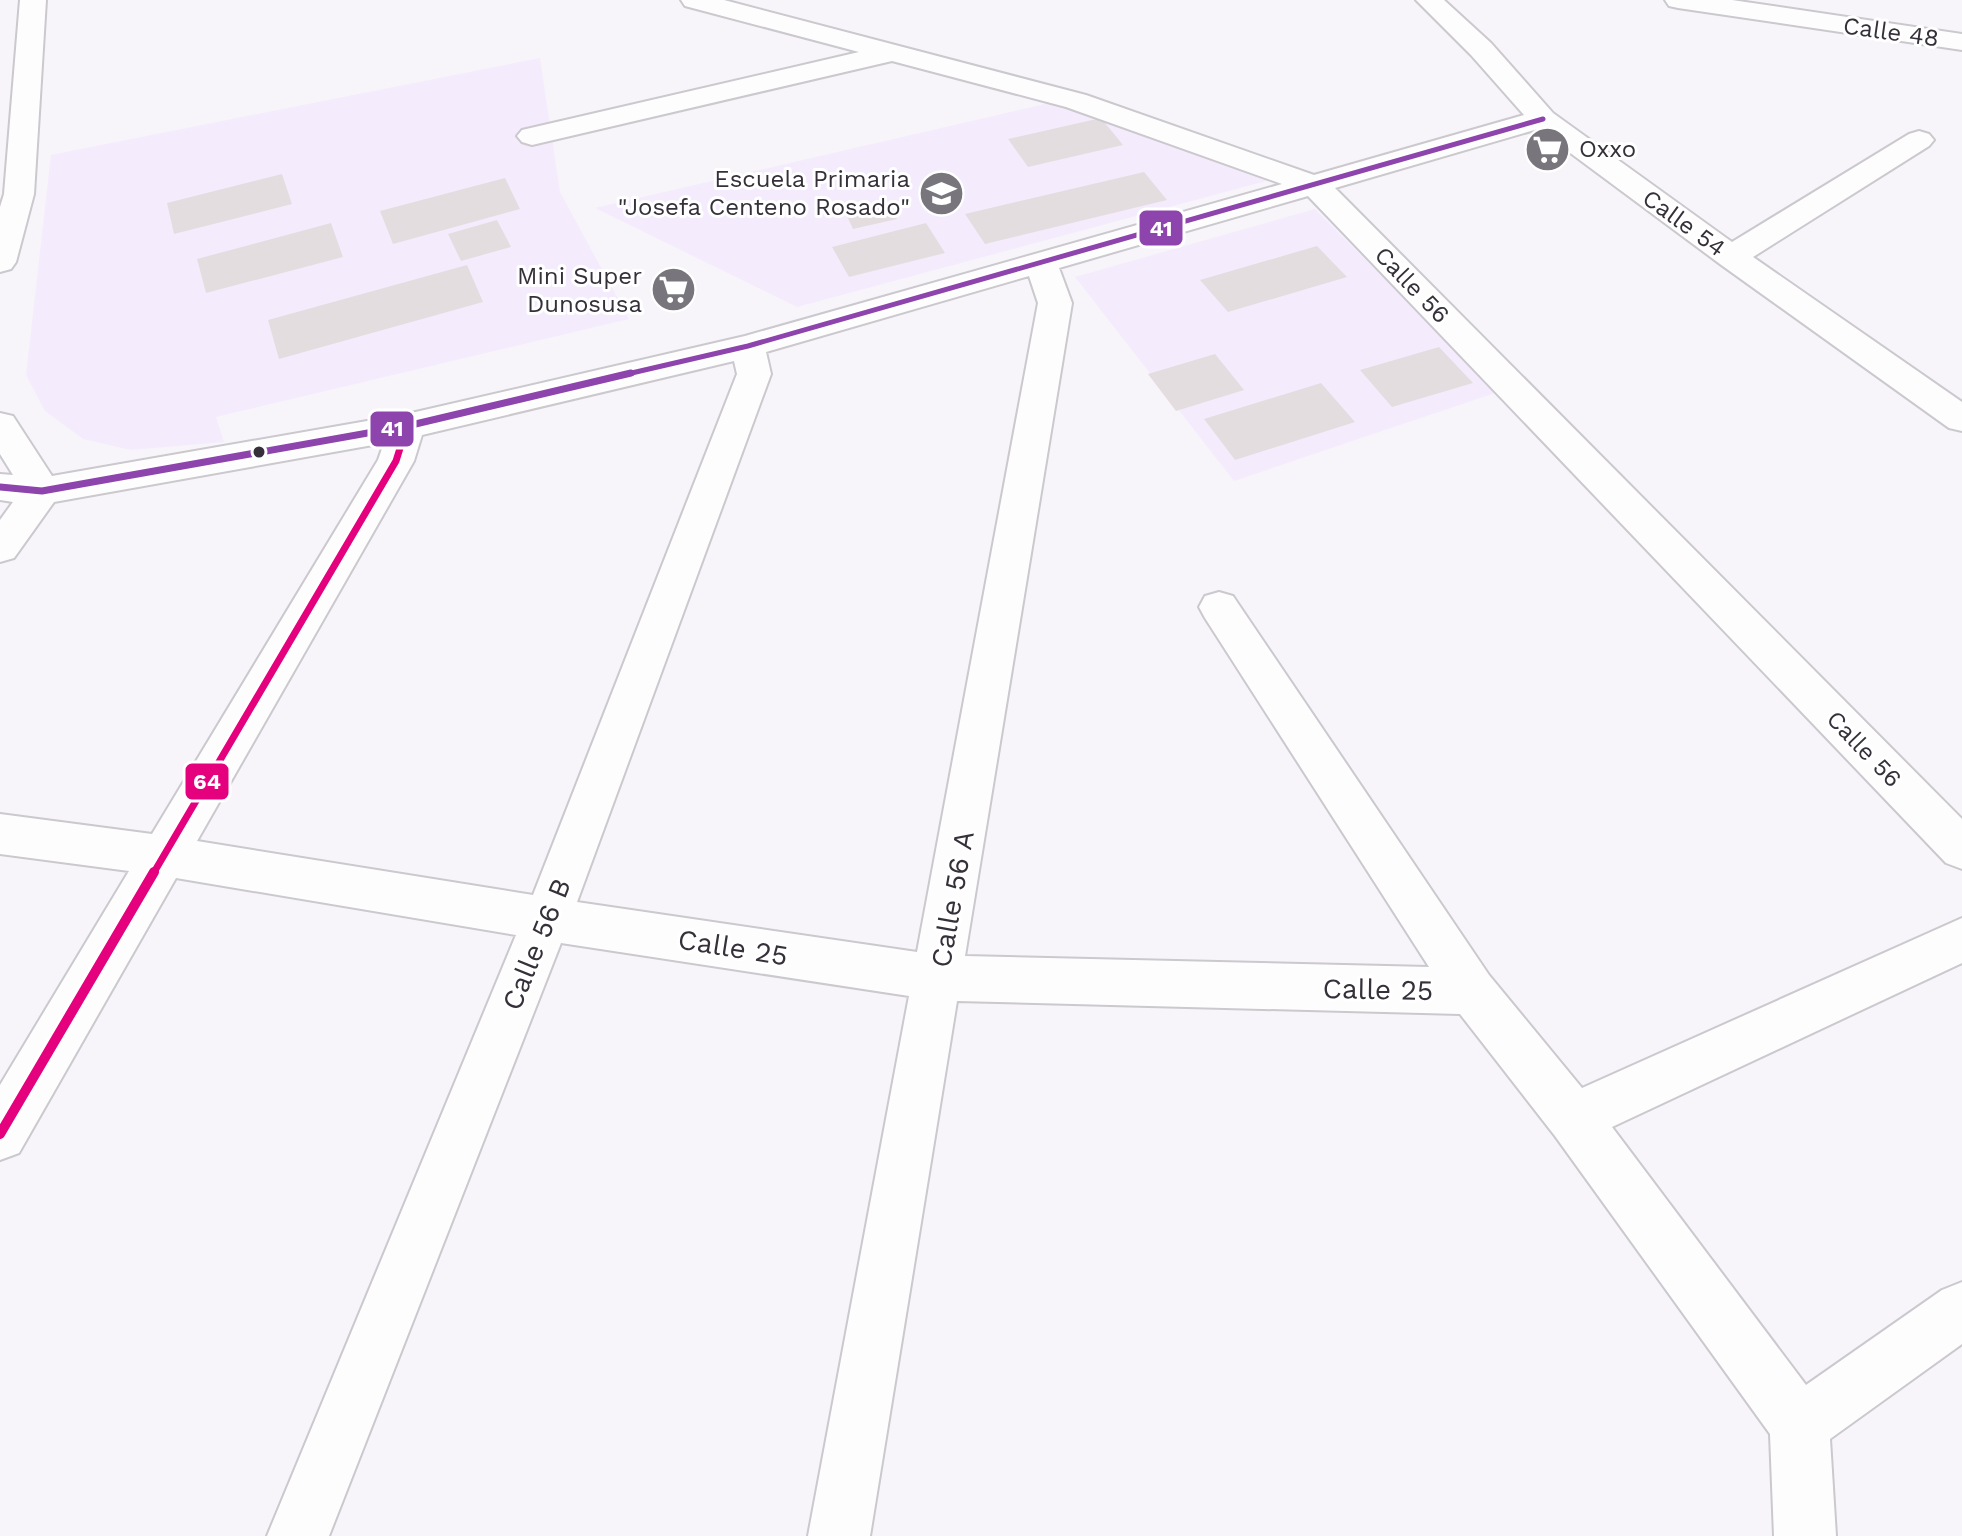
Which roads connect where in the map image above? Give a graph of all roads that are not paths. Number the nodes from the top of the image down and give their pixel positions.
1 (694, 0) edge
2 (1429, 0) edge
3 (1678, 0) edge
4 (32, 14) edge
5 (0, 33) edge
6 (1962, 42) edge
7 (892, 52) junction
8 (1543, 119) junction
9 (532, 136) dead end
10 (1919, 140) dead end
11 (1315, 185) junction
12 (9, 195) edge
13 (1731, 257) junction
14 (0, 262) edge
15 (1041, 263) junction
16 (748, 346) junction
17 (1962, 419) edge
18 (0, 425) edge
19 (407, 426) junction
20 (0, 487) edge
21 (42, 491) junction
22 (0, 548) edge
23 (1219, 607) dead end
24 (0, 834) edge
25 (1962, 849) edge
26 (164, 856) junction
27 (547, 919) junction
28 (1962, 940) edge
29 (938, 978) junction
30 (1472, 991) junction
31 (1573, 1118) junction
32 (0, 1134) edge
33 (1962, 1310) edge
34 (1799, 1425) junction
35 (298, 1536) edge
36 (839, 1536) edge
37 (1805, 1536) edge

1 - 7 street, Calle 56
2 - 8 street, Calle 54
3 - 6 street, Calle 48
4 - 5 street
4 - 12 street
7 - 9 street
7 - 11 street, Calle 56
8 - 11 street
8 - 13 street, Calle 54
10 - 13 street
11 - 15 street
11 - 25 street, Calle 56
12 - 14 street
13 - 17 street, Calle 54
15 - 16 street
15 - 29 street, Calle 56 A
16 - 19 street
16 - 27 street, Calle 56 B
18 - 21 street
19 - 21 street
19 - 26 street
20 - 21 street
21 - 22 street
23 - 30 street
24 - 26 street, Calle 25
26 - 27 street, Calle 25
26 - 32 street
27 - 29 street, Calle 25
27 - 35 street, Calle 56 B
28 - 31 street
29 - 30 street, Calle 25
29 - 36 street, Calle 56 A
30 - 31 street
31 - 34 street
33 - 34 street
34 - 37 street

